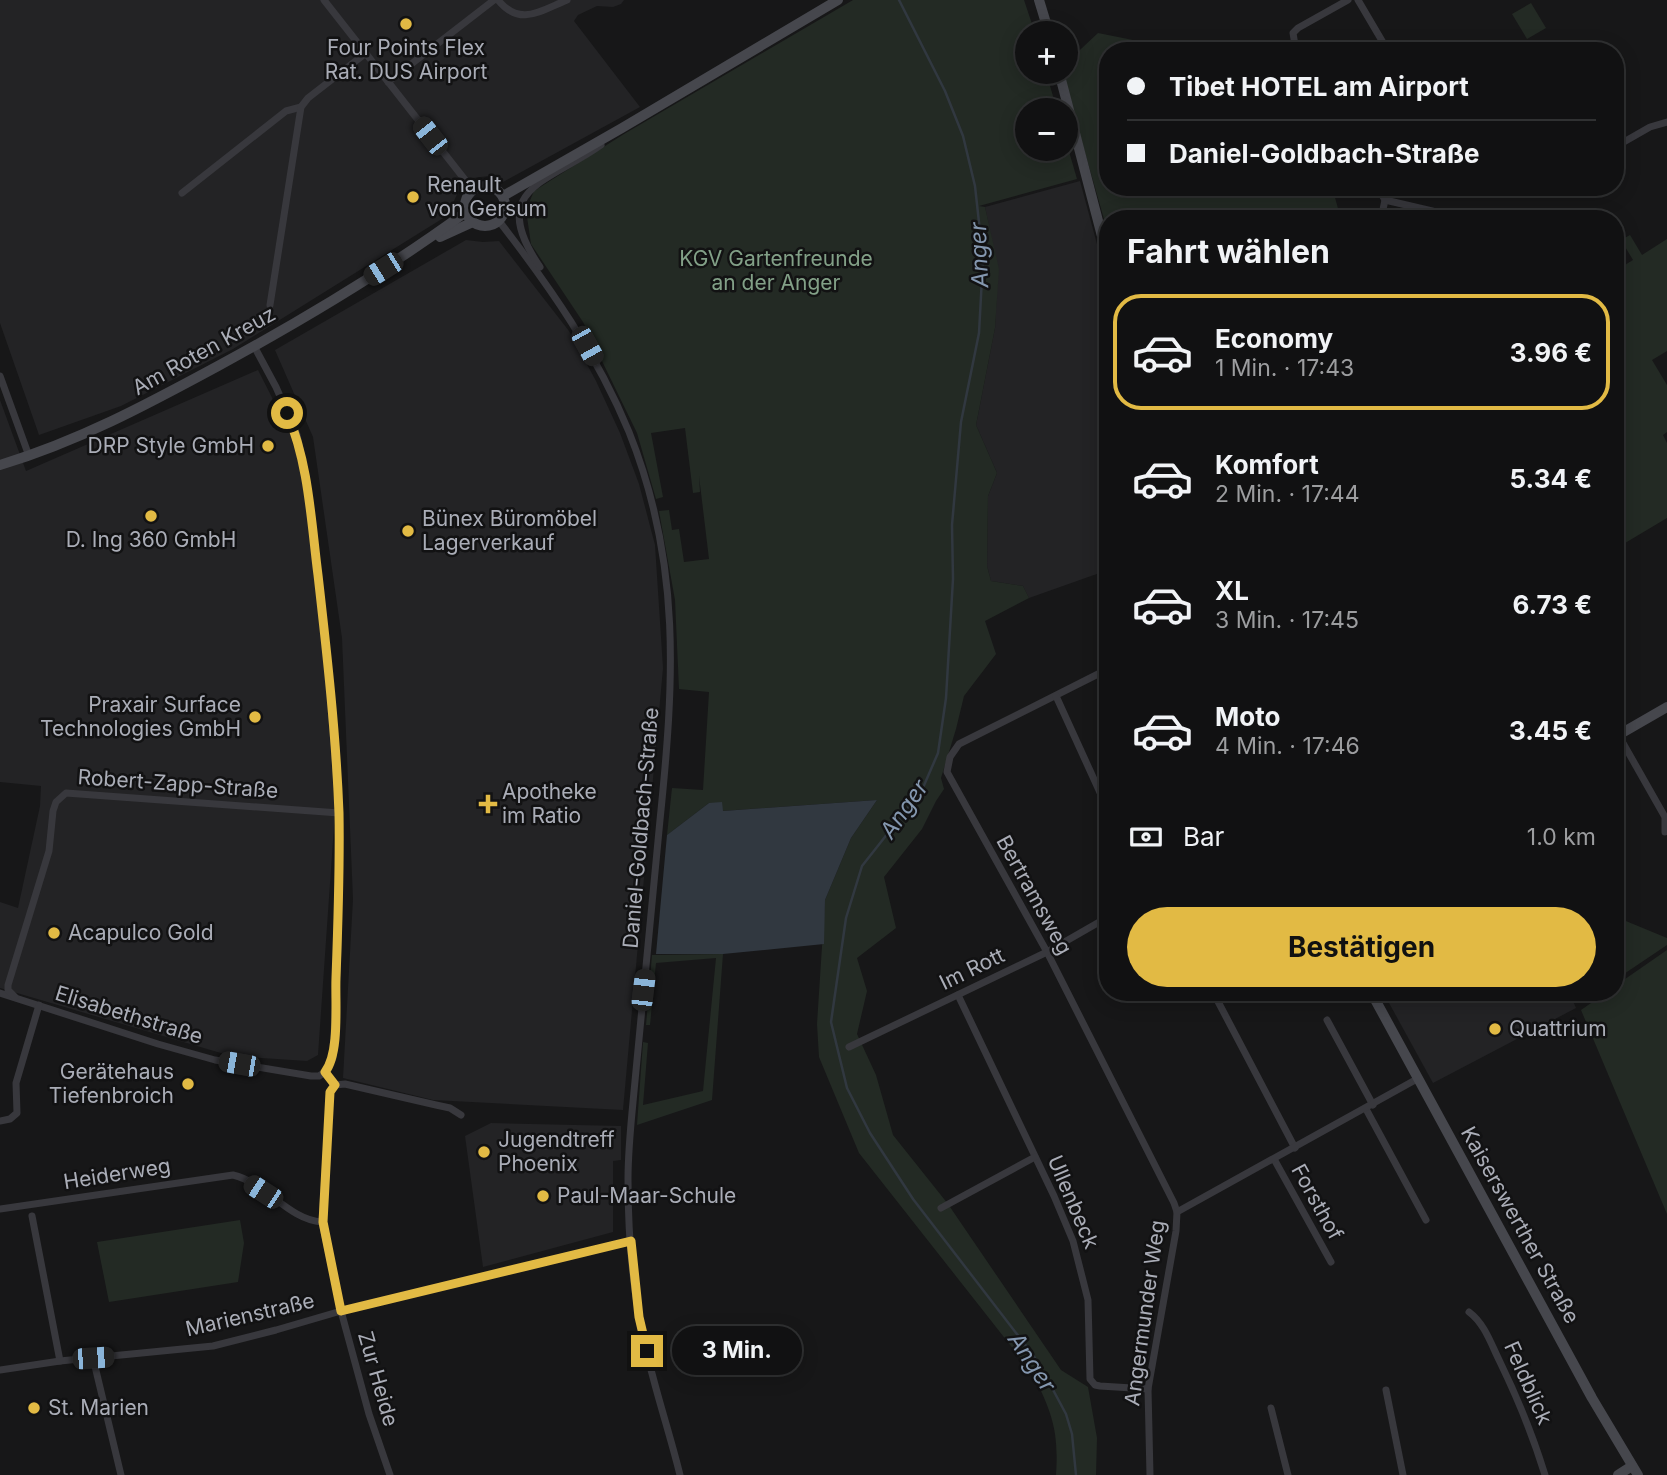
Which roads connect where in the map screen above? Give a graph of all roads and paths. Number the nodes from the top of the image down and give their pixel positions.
1 (324, 0) edge
2 (496, 0) edge
3 (567, 0) edge
4 (838, 0) edge
5 (1040, 0) edge
6 (1348, 0) edge
7 (1358, 0) edge
8 (1046, 21) edge
9 (1294, 42) edge
10 (1383, 42) edge
11 (366, 53) junction
12 (388, 82) junction
13 (1062, 84) edge
14 (301, 107) junction
15 (1667, 122) edge
16 (622, 128) junction
17 (1624, 142) edge
18 (473, 190) junction
19 (182, 193) dead end
20 (503, 196) junction
21 (1383, 196) edge
22 (1385, 200) junction
23 (1383, 210) edge
24 (1428, 210) edge
25 (466, 212) junction
26 (499, 221) junction
27 (473, 222) junction
28 (1099, 225) edge
29 (417, 248) junction
30 (547, 284) junction
31 (270, 305) dead end
32 (254, 346) junction
33 (0, 376) edge
34 (29, 456) junction
35 (0, 465) edge
36 (1099, 674) edge
37 (1056, 696) junction
38 (1667, 707) edge
39 (1624, 730) edge
40 (1624, 748) edge
41 (1099, 790) edge
42 (339, 813) junction
43 (1665, 832) edge
44 (1099, 922) edge
45 (1047, 952) junction
46 (0, 993) edge
47 (958, 995) junction
48 (16, 998) junction
49 (1218, 1001) edge
50 (1376, 1001) edge
51 (39, 1005) junction
52 (1327, 1020) dead end
53 (849, 1047) dead end
54 (327, 1070) junction
55 (1417, 1079) junction
56 (335, 1085) junction
57 (1370, 1107) junction
58 (461, 1115) dead end
59 (0, 1121) edge
60 (1295, 1147) junction
61 (1035, 1157) junction
62 (1273, 1159) junction
63 (941, 1208) dead end
64 (0, 1209) edge
65 (1177, 1212) junction
66 (32, 1216) dead end
67 (1426, 1220) dead end
68 (323, 1222) junction
69 (631, 1241) junction
70 (1331, 1262) dead end
71 (341, 1311) junction
72 (1469, 1312) dead end
73 (93, 1358) junction
74 (60, 1361) junction
75 (0, 1370) edge
76 (1148, 1389) junction
77 (1386, 1390) dead end
78 (1271, 1408) dead end
79 (1635, 1471) edge
80 (121, 1475) edge
81 (390, 1475) edge
82 (680, 1475) edge
83 (1150, 1475) edge
84 (1287, 1475) edge
85 (1403, 1475) edge
86 (1545, 1475) edge
87 (1618, 1475) edge

1 - 11 street
2 - 3 street
2 - 12 street
4 - 16 street
5 - 8 street
6 - 9 street
7 - 10 street
11 - 12 street
11 - 14 street
12 - 18 street
13 - 28 street
14 - 19 street
14 - 31 street
15 - 17 street
16 - 20 street
16 - 30 street
18 - 20 street
18 - 25 street
20 - 26 street
21 - 22 street
22 - 23 street
22 - 24 street
25 - 27 street
25 - 29 street, Am Roten Kreuz
26 - 27 street
26 - 30 street, Daniel-Goldbach-Straße
27 - 29 street, Am Roten Kreuz
29 - 32 street, Am Roten Kreuz
30 - 69 street, Daniel-Goldbach-Straße
32 - 34 street, Am Roten Kreuz
32 - 42 street
33 - 34 street
34 - 35 street, Am Roten Kreuz
36 - 37 street, Bertramsweg
37 - 41 street
37 - 45 street, Bertramsweg
38 - 39 street
40 - 43 street
42 - 48 street, Robert-Zapp-Straße
42 - 54 street
44 - 45 street, Im Rott
45 - 47 street, Im Rott
45 - 65 street, Bertramsweg
46 - 48 street, Elisabethstraße
47 - 53 street, Im Rott
47 - 61 street, Ullenbeck
48 - 51 street, Elisabethstraße
49 - 60 street
50 - 55 street, Kaiserswerther Straße
51 - 54 street, Elisabethstraße
51 - 59 street
52 - 57 street
54 - 56 street
55 - 57 street, Angermunder Weg
55 - 79 street, Kaiserswerther Straße
56 - 58 street
56 - 68 street, Zur Heide
57 - 60 street, Angermunder Weg
57 - 67 street
60 - 62 street, Angermunder Weg
61 - 63 street
61 - 76 street, Ullenbeck
62 - 65 street, Angermunder Weg
62 - 70 street, Forsthof
64 - 68 street, Heiderweg
65 - 76 street, Angermunder Weg
66 - 74 street
68 - 71 street, Zur Heide
69 - 71 street, Marienstraße
69 - 82 street, Daniel-Goldbach-Straße
71 - 73 street, Marienstraße
71 - 81 street, Zur Heide
72 - 86 street, Feldblick
73 - 74 street, Marienstraße
73 - 80 street
74 - 75 street, Marienstraße
76 - 83 street, Angermunder Weg
77 - 85 street
78 - 84 street
79 - 87 street

